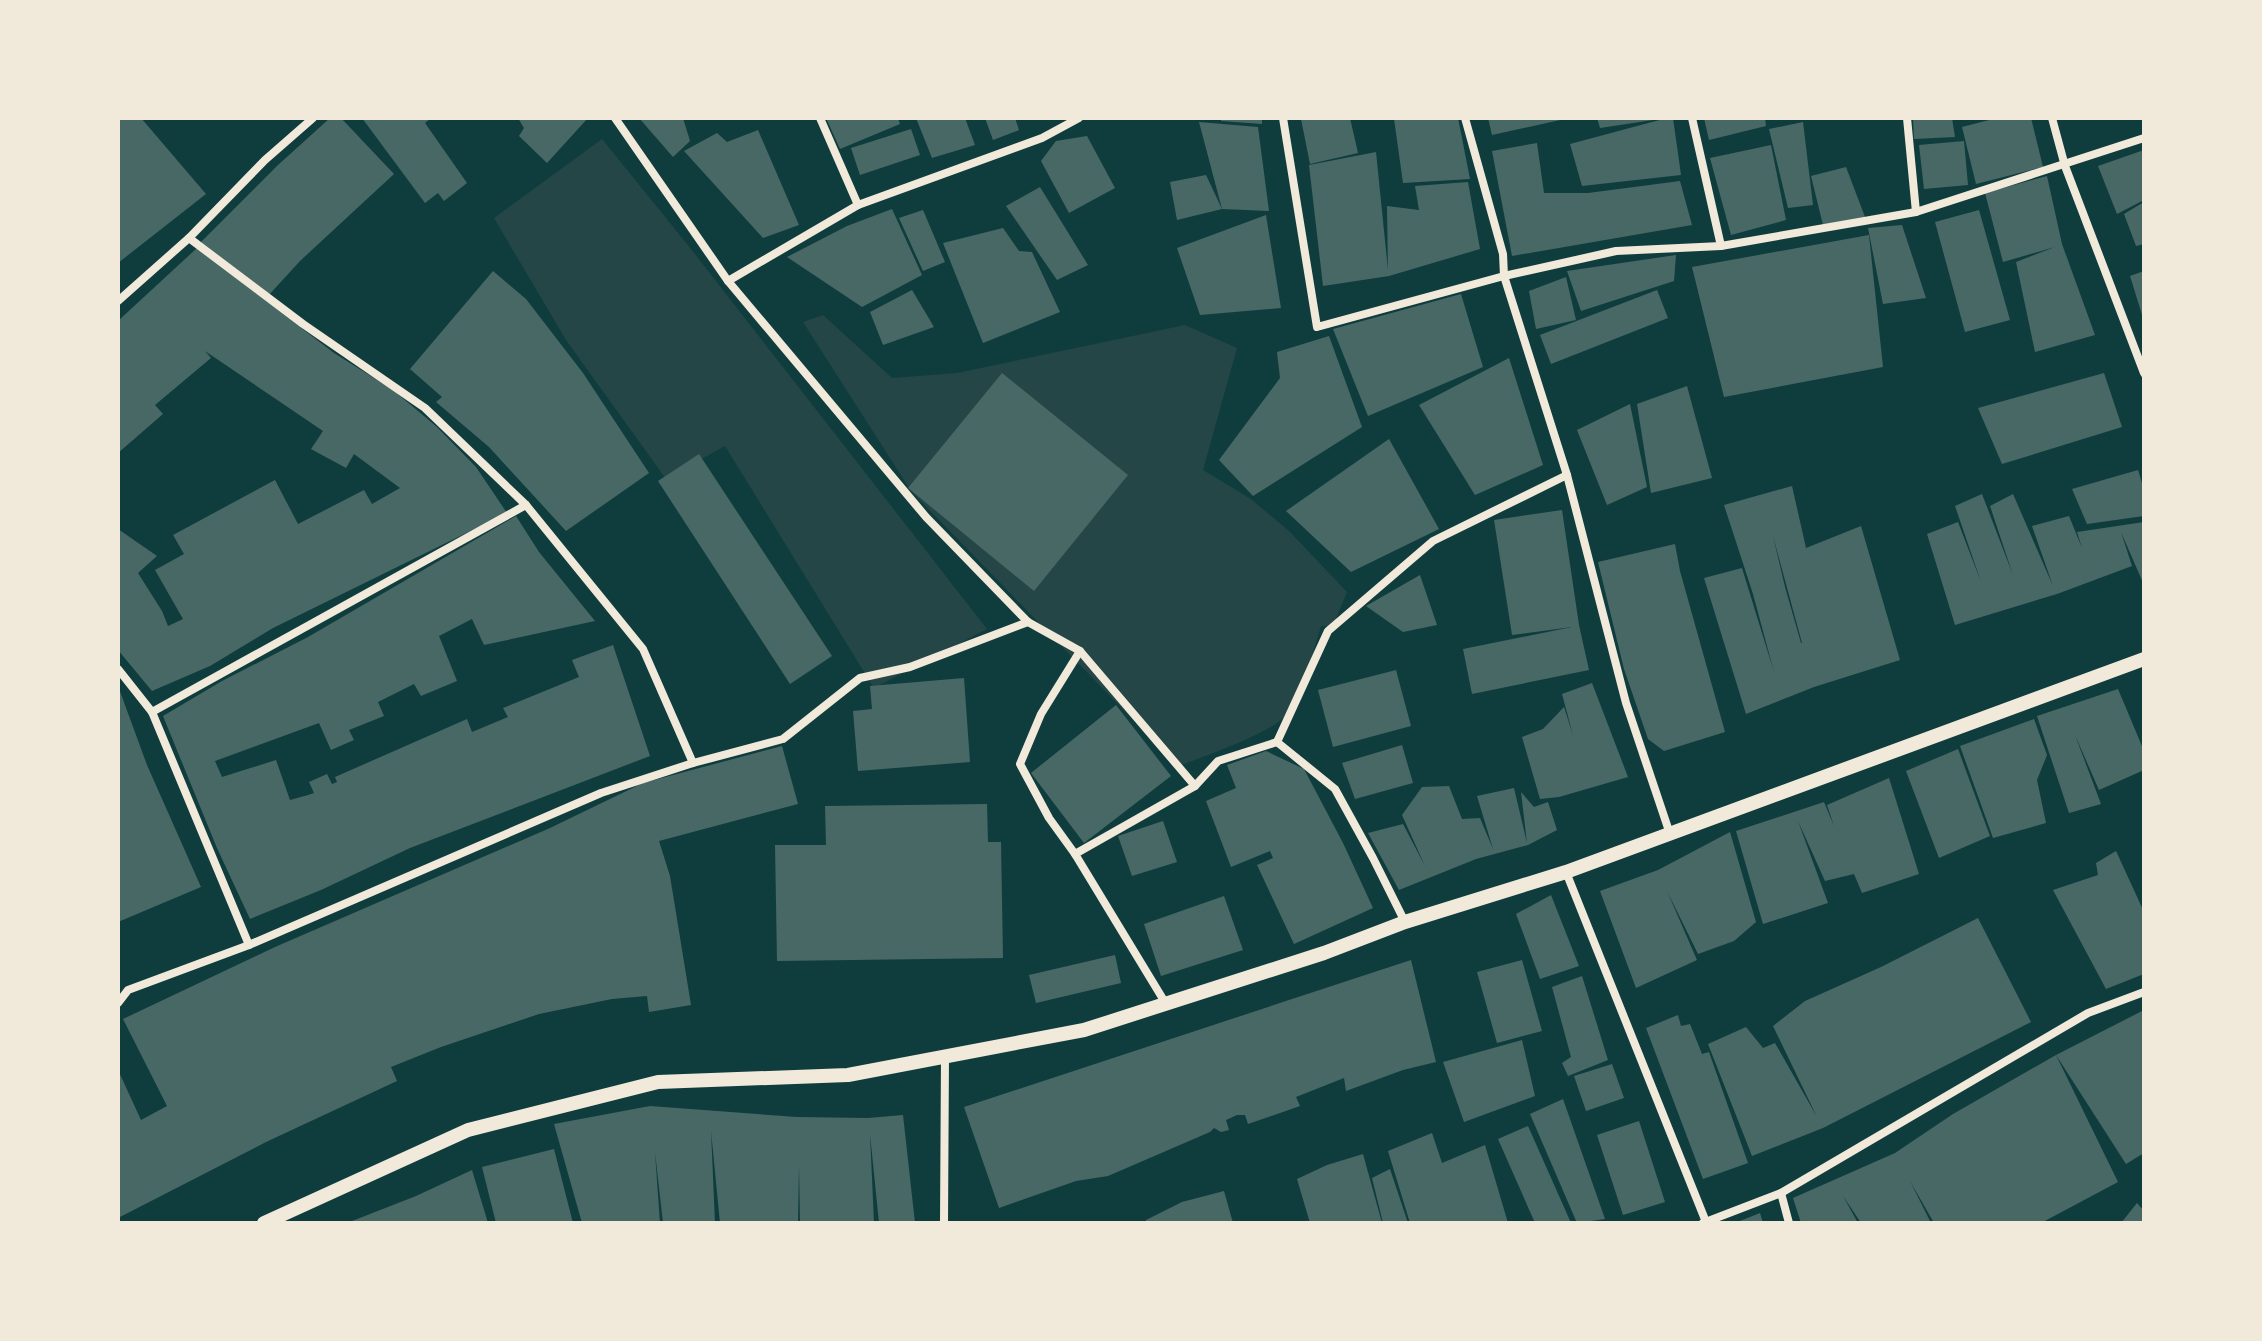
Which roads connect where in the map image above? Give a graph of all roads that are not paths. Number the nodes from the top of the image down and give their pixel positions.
1 (313, 118) edge
2 (615, 118) edge
3 (820, 118) edge
4 (1079, 118) edge
5 (1283, 118) edge
6 (1465, 118) edge
7 (1692, 118) edge
8 (1907, 118) edge
9 (2052, 118) edge
10 (2144, 138) edge
11 (2065, 166) junction
12 (858, 205) junction
13 (1916, 212) junction
14 (189, 238) junction
15 (1721, 246) junction
16 (1504, 276) junction
17 (728, 281) junction
18 (118, 301) edge
19 (2144, 373) edge
20 (1567, 475) junction
21 (526, 505) junction
22 (1028, 622) junction
23 (1080, 651) junction
24 (2144, 659) edge
25 (118, 669) edge
26 (152, 712) junction
27 (1277, 742) junction
28 (693, 763) junction
29 (1195, 786) junction
30 (1670, 834) junction
31 (1075, 854) junction
32 (1566, 872) junction
33 (1405, 922) junction
34 (249, 945) junction
35 (2144, 992) edge
36 (118, 1003) edge
37 (1166, 1004) junction
38 (945, 1056) junction
39 (1781, 1193) junction
40 (264, 1223) edge
41 (944, 1223) edge
42 (1705, 1223) edge
43 (1789, 1223) edge

1 - 14 street
2 - 17 street
3 - 12 street
4 - 12 street
5 - 16 street
6 - 16 street
7 - 15 street
8 - 13 street
9 - 11 street
10 - 11 street
11 - 13 street
11 - 19 street
12 - 17 street
13 - 15 street
14 - 18 street
14 - 21 street
15 - 16 street
16 - 20 street
17 - 22 street
20 - 27 street
20 - 30 street
21 - 26 street
21 - 28 street
22 - 23 street
22 - 28 street
23 - 29 street
23 - 31 street
24 - 30 street
25 - 26 street
26 - 34 street
27 - 29 street
27 - 33 street
28 - 34 street
29 - 31 street
30 - 32 street
31 - 37 street
32 - 33 street
32 - 42 street
33 - 37 street
34 - 36 street
35 - 39 street
37 - 38 street
38 - 40 street
38 - 41 street
39 - 42 street
39 - 43 street

